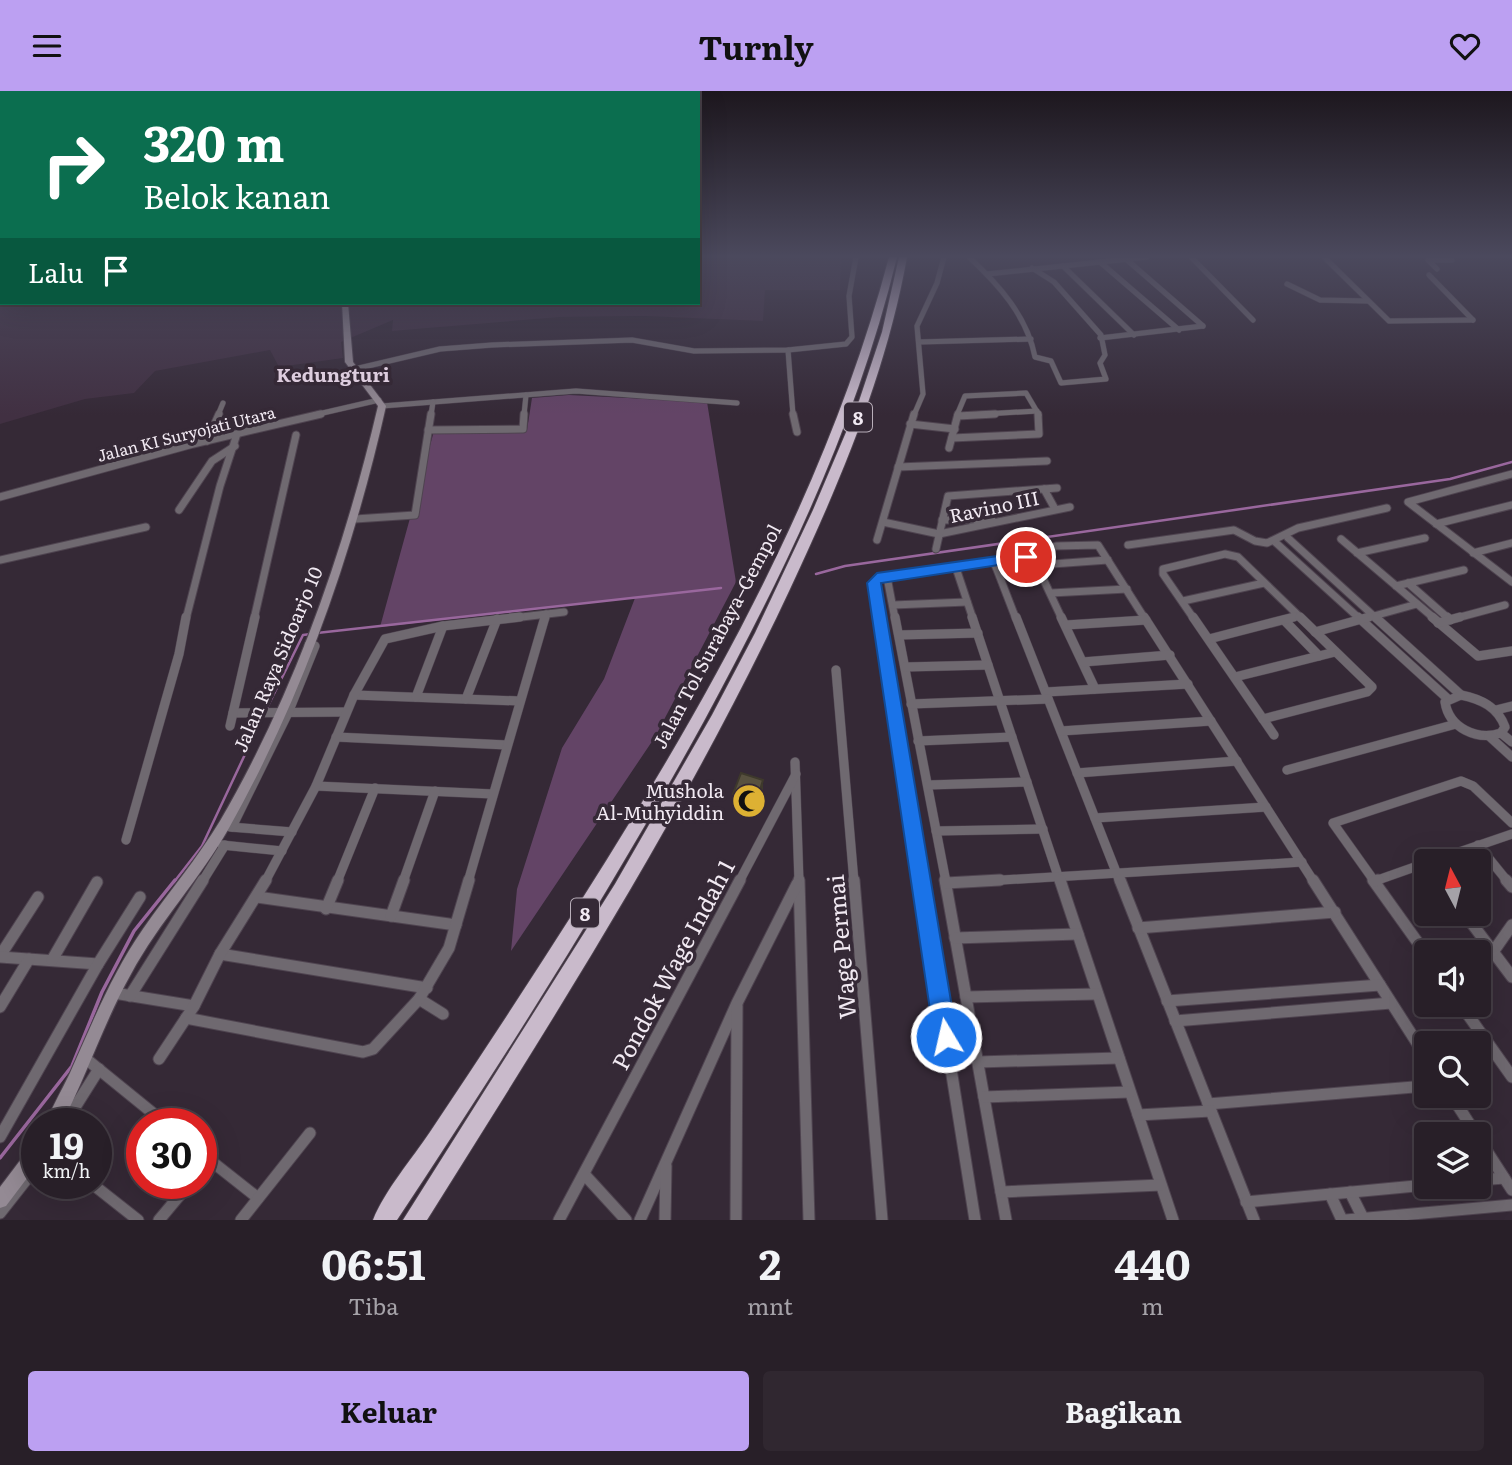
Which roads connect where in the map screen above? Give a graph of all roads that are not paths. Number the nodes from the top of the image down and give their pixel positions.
1 (345, 310) edge
2 (849, 310) edge
3 (879, 310) edge
4 (891, 310) edge
5 (925, 310) edge
6 (1015, 310) edge
7 (1079, 310) edge
8 (1108, 310) edge
9 (1156, 310) edge
10 (1184, 310) edge
11 (1243, 310) edge
12 (1376, 310) edge
13 (1463, 310) edge
14 (1253, 320) dead end
15 (1180, 330) junction
16 (1134, 335) junction
17 (1100, 338) junction
18 (1031, 339) junction
19 (741, 341) dead end
20 (919, 342) junction
21 (788, 350) junction
22 (742, 351) junction
23 (355, 369) junction
24 (502, 387) dead end
25 (526, 395) junction
26 (499, 397) junction
27 (433, 402) junction
28 (223, 403) dead end
29 (381, 403) junction
30 (737, 403) dead end
31 (1037, 411) junction
32 (958, 416) junction
33 (910, 424) junction
34 (955, 429) junction
35 (428, 431) junction
36 (797, 432) dead end
37 (237, 434) junction
38 (296, 435) dead end
39 (952, 438) junction
40 (208, 440) junction
41 (235, 446) junction
42 (949, 448) dead end
43 (1047, 461) dead end
44 (898, 467) junction
45 (1512, 474) edge
46 (1057, 488) dead end
47 (1044, 489) junction
48 (0, 497) edge
49 (1512, 505) edge
50 (1070, 507) dead end
51 (1387, 508) dead end
52 (1055, 509) junction
53 (179, 510) dead end
54 (355, 519) junction
55 (1008, 519) junction
56 (942, 520) junction
57 (883, 522) junction
58 (1436, 524) junction
59 (146, 527) dead end
60 (939, 534) junction
61 (1288, 538) junction
62 (1425, 538) dead end
63 (1342, 539) dead end
64 (877, 540) dead end
65 (1274, 541) junction
66 (1512, 543) edge
67 (1128, 545) dead end
68 (936, 549) dead end
69 (1357, 552) junction
70 (1473, 553) junction
71 (1032, 555) junction
72 (0, 560) edge
73 (1108, 560) junction
74 (994, 562) junction
75 (1038, 565) junction
76 (956, 568) junction
77 (1464, 570) dead end
78 (887, 577) junction
79 (1512, 582) edge
80 (1264, 583) junction
81 (1408, 583) junction
82 (1396, 586) junction
83 (1127, 589) junction
84 (1051, 593) junction
85 (1183, 601) junction
86 (967, 602) junction
87 (1417, 604) junction
88 (893, 605) junction
89 (1506, 605) dead end
90 (564, 612) dead end
91 (546, 614) junction
92 (1298, 616) junction
93 (1374, 616) junction
94 (497, 618) junction
95 (1146, 619) junction
96 (1360, 619) junction
97 (1450, 619) junction
98 (1284, 620) junction
99 (1438, 623) junction
100 (1066, 625) junction
101 (443, 626) junction
102 (1315, 632) junction
103 (978, 633) junction
104 (899, 635) junction
105 (1209, 639) junction
106 (1512, 650) edge
107 (1335, 652) junction
108 (1170, 655) junction
109 (1318, 656) junction
110 (1083, 661) junction
111 (988, 664) junction
112 (905, 667) junction
113 (836, 670) dead end
114 (1235, 677) junction
115 (1188, 684) junction
116 (1095, 689) junction
117 (354, 695) junction
118 (1461, 695) junction
119 (1047, 696) junction
120 (416, 697) junction
121 (466, 699) junction
122 (1448, 699) junction
123 (520, 701) junction
124 (1000, 701) junction
125 (911, 704) junction
126 (1512, 706) edge
127 (1496, 710) junction
128 (346, 712) junction
129 (233, 713) junction
130 (281, 713) junction
131 (1263, 719) junction
132 (1211, 721) junction
133 (1456, 723) junction
134 (230, 726) dead end
135 (1061, 731) junction
136 (1501, 733) junction
137 (1275, 735) dead end
138 (1489, 736) junction
139 (336, 737) junction
140 (1012, 737) junction
141 (918, 741) junction
142 (1512, 742) edge
143 (507, 745) junction
144 (1512, 757) edge
145 (1237, 761) junction
146 (795, 762) dead end
147 (1287, 770) dead end
148 (1077, 773) junction
149 (796, 774) junction
150 (1027, 782) junction
151 (928, 785) junction
152 (316, 786) junction
153 (374, 788) junction
154 (435, 791) junction
155 (493, 794) junction
156 (1266, 807) junction
157 (1095, 818) junction
158 (1512, 823) edge
159 (228, 827) junction
160 (1042, 829) junction
161 (936, 831) junction
162 (292, 832) junction
163 (1512, 834) edge
164 (126, 840) dead end
165 (218, 845) junction
166 (1478, 845) junction
167 (1467, 849) edge
168 (282, 851) junction
169 (1302, 862) junction
170 (1414, 868) edge
171 (1117, 873) junction
172 (1058, 877) junction
173 (798, 881) junction
174 (1375, 881) junction
175 (97, 882) dead end
176 (946, 883) junction
177 (1512, 887) edge
178 (38, 897) dead end
179 (140, 897) dead end
180 (257, 897) junction
181 (326, 909) junction
182 (1335, 912) junction
183 (391, 916) junction
184 (456, 925) junction
185 (1512, 925) edge
186 (1474, 926) edge
187 (1138, 928) junction
188 (1078, 934) junction
189 (956, 938) junction
190 (1416, 940) edge
191 (1493, 952) junction
192 (220, 954) junction
193 (0, 957) edge
194 (29, 958) junction
195 (52, 960) junction
196 (98, 964) junction
197 (1512, 977) edge
198 (1380, 985) junction
199 (427, 988) junction
200 (114, 993) junction
201 (1097, 993) junction
202 (130, 996) junction
203 (965, 997) junction
204 (419, 999) junction
205 (1167, 1001) junction
206 (737, 1003) junction
207 (1391, 1003) junction
208 (194, 1006) junction
209 (0, 1007) edge
210 (443, 1014) dead end
211 (186, 1017) junction
212 (1470, 1017) edge
213 (1175, 1021) junction
214 (1414, 1038) edge
215 (85, 1058) junction
216 (1119, 1058) junction
217 (159, 1059) dead end
218 (978, 1062) junction
219 (99, 1069) junction
220 (1512, 1077) edge
221 (1414, 1087) edge
222 (1130, 1092) junction
223 (984, 1097) junction
224 (61, 1108) edge
225 (74, 1108) edge
226 (147, 1108) edge
227 (1209, 1108) junction
228 (1138, 1115) junction
229 (310, 1133) dead end
230 (0, 1137) edge
231 (1491, 1158) edge
232 (667, 1160) junction
233 (217, 1170) edge
234 (21, 1173) edge
235 (584, 1174) junction
236 (1504, 1178) junction
237 (1491, 1179) edge
238 (1161, 1185) junction
239 (21, 1186) edge
240 (1414, 1186) edge
241 (1512, 1191) edge
242 (1001, 1192) junction
243 (1350, 1192) junction
244 (1330, 1194) junction
245 (258, 1198) junction
246 (111, 1199) edge
247 (177, 1199) edge
248 (0, 1200) edge
249 (1246, 1202) junction
250 (1512, 1205) edge
251 (0, 1213) edge
252 (1444, 1216) edge
253 (1364, 1219) edge
254 (138, 1220) edge
255 (159, 1220) edge
256 (241, 1220) edge
257 (384, 1220) edge
258 (414, 1220) edge
259 (559, 1220) edge
260 (626, 1220) edge
261 (640, 1220) edge
262 (665, 1220) edge
263 (737, 1220) edge
264 (808, 1220) edge
265 (882, 1220) edge
266 (975, 1220) edge
267 (1006, 1220) edge
268 (1173, 1220) edge
269 (1254, 1220) edge
270 (1344, 1220) edge

1 - 23 street
2 - 21 street
3 - 257 highway, Jalan Tol Surabaya–Gempol / 8
4 - 258 highway, Jalan Tol Surabaya–Gempol / 8
5 - 20 street
6 - 18 street
7 - 17 street
8 - 16 street
9 - 15 street
10 - 15 street
11 - 14 street
12 - 13 street
15 - 16 street
16 - 17 street
17 - 18 street
18 - 20 street
19 - 22 street
20 - 33 street
21 - 22 street
21 - 36 street
22 - 23 street
23 - 29 street
24 - 26 street
25 - 26 street, Jalan KI Suryojati Utara
25 - 30 street, Jalan KI Suryojati Utara
25 - 35 street
26 - 27 street, Jalan KI Suryojati Utara
27 - 29 street, Jalan KI Suryojati Utara
27 - 35 street
28 - 40 street
29 - 37 street, Jalan KI Suryojati Utara
29 - 54 street, Jalan Raya Sidoarjo 10
31 - 32 street
31 - 32 street
31 - 39 street
32 - 34 street
33 - 34 street
33 - 44 street
34 - 39 street
35 - 54 street
37 - 40 street, Jalan KI Suryojati Utara
37 - 41 street
38 - 129 street
39 - 42 street
40 - 48 street, Jalan KI Suryojati Utara
41 - 53 street
41 - 164 street
43 - 44 street
44 - 57 street
45 - 58 street
46 - 47 street
47 - 52 street
47 - 56 street
49 - 58 street
50 - 52 street, Ravino III
51 - 61 street
52 - 55 street, Ravino III
54 - 130 street, Jalan Raya Sidoarjo 10
55 - 56 street
55 - 60 street, Ravino III
56 - 60 street
57 - 60 street, Ravino III
57 - 64 street
58 - 70 street
59 - 72 street
60 - 68 street
61 - 65 street
61 - 93 street
62 - 69 street
63 - 69 street
65 - 67 street
65 - 96 street
66 - 70 street
69 - 82 street
70 - 79 street
71 - 73 street
71 - 74 street
71 - 75 street
73 - 75 street
73 - 83 street
74 - 76 street
74 - 119 street
75 - 84 street
76 - 78 street
76 - 86 street
77 - 81 street
78 - 88 street
78 - 266 street
80 - 85 street
80 - 85 street
80 - 92 street
81 - 82 street
81 - 97 street
82 - 87 street
83 - 84 street
83 - 95 street
84 - 100 street
85 - 105 street
86 - 88 street
86 - 103 street
87 - 93 street
87 - 99 street
88 - 104 street
89 - 97 street
90 - 91 street
91 - 94 street
91 - 123 street
92 - 98 street
92 - 102 street
93 - 96 street
93 - 118 street
94 - 101 street
94 - 121 street
95 - 100 street
95 - 108 street
96 - 102 street
96 - 122 street
97 - 99 street
98 - 105 street
98 - 109 street
99 - 106 street
100 - 110 street
101 - 117 street
101 - 120 street
102 - 107 street
103 - 104 street
103 - 111 street
104 - 112 street
105 - 114 street
107 - 109 street
107 - 131 street
108 - 110 street
108 - 115 street
109 - 114 street
110 - 116 street
111 - 112 street
111 - 124 street
112 - 125 street
113 - 265 street, Wage Permai
114 - 131 street
115 - 116 street
115 - 132 street
116 - 119 street
117 - 120 street
117 - 128 street
118 - 122 street
118 - 127 street
119 - 124 street
119 - 135 street
120 - 121 street
121 - 123 street
122 - 133 street
123 - 143 street
124 - 125 street
124 - 140 street
125 - 141 street
126 - 127 street
127 - 136 street
128 - 130 street
128 - 139 street
129 - 130 street
129 - 134 street
130 - 159 street, Jalan Raya Sidoarjo 10
131 - 137 street
132 - 135 street
132 - 145 street
133 - 138 street
133 - 147 street
135 - 148 street
136 - 138 street
136 - 142 street
138 - 144 street
139 - 143 street
139 - 152 street
140 - 141 street
140 - 150 street
141 - 151 street
143 - 155 street
145 - 148 street
145 - 156 street
146 - 149 street
148 - 157 street
149 - 173 street
149 - 235 street, Pondok Wage Indah 1
150 - 151 street
150 - 160 street
151 - 161 street
152 - 153 street
152 - 162 street
153 - 154 street
153 - 181 street
154 - 155 street
154 - 183 street
155 - 184 street
156 - 157 street
156 - 169 street
157 - 171 street
158 - 174 street
159 - 162 street
159 - 165 street, Jalan Raya Sidoarjo 10
160 - 161 street
160 - 172 street
161 - 176 street
162 - 168 street
163 - 166 street
165 - 168 street
165 - 200 street, Jalan Raya Sidoarjo 10
165 - 202 street
166 - 167 street
166 - 177 street
168 - 180 street
169 - 171 street
169 - 182 street
170 - 174 street
171 - 172 street
171 - 187 street
172 - 176 street
172 - 188 street
173 - 206 street
173 - 264 street
174 - 190 street
175 - 195 street
176 - 189 street
178 - 193 street
179 - 196 street
180 - 181 street
180 - 192 street
181 - 183 street
182 - 187 street
182 - 198 street
183 - 184 street
184 - 199 street
185 - 191 street
186 - 191 street
187 - 205 street
188 - 189 street
188 - 201 street
189 - 203 street
191 - 197 street
192 - 199 street
192 - 208 street
193 - 194 street
194 - 195 street
194 - 209 street
195 - 196 street
196 - 230 street
198 - 205 street
198 - 207 street
199 - 204 street
200 - 202 street
200 - 215 street, Jalan Raya Sidoarjo 10
201 - 203 street
201 - 216 street
202 - 208 street
203 - 218 street
204 - 210 street
204 - 211 street
205 - 213 street
206 - 232 street
206 - 263 street
207 - 213 street
207 - 214 street
208 - 211 street
211 - 217 street
212 - 220 street
213 - 227 street
215 - 219 street
215 - 224 street, Jalan Raya Sidoarjo 10
216 - 218 street
216 - 222 street
218 - 223 street
219 - 225 street
219 - 226 street
221 - 227 street
222 - 223 street
222 - 228 street
223 - 242 street
227 - 228 street
227 - 249 street
228 - 238 street
229 - 245 street
231 - 236 street
232 - 261 street
232 - 262 street
233 - 245 street
234 - 248 street
235 - 259 street, Pondok Wage Indah 1
235 - 260 street
236 - 237 street
236 - 241 street
238 - 242 street
238 - 268 street
239 - 251 street
240 - 243 street
242 - 267 street
243 - 244 street
243 - 253 street
244 - 249 street
244 - 270 street
245 - 256 street
246 - 254 street
247 - 255 street
249 - 269 street
250 - 252 street
252 - 253 street
253 - 270 street

